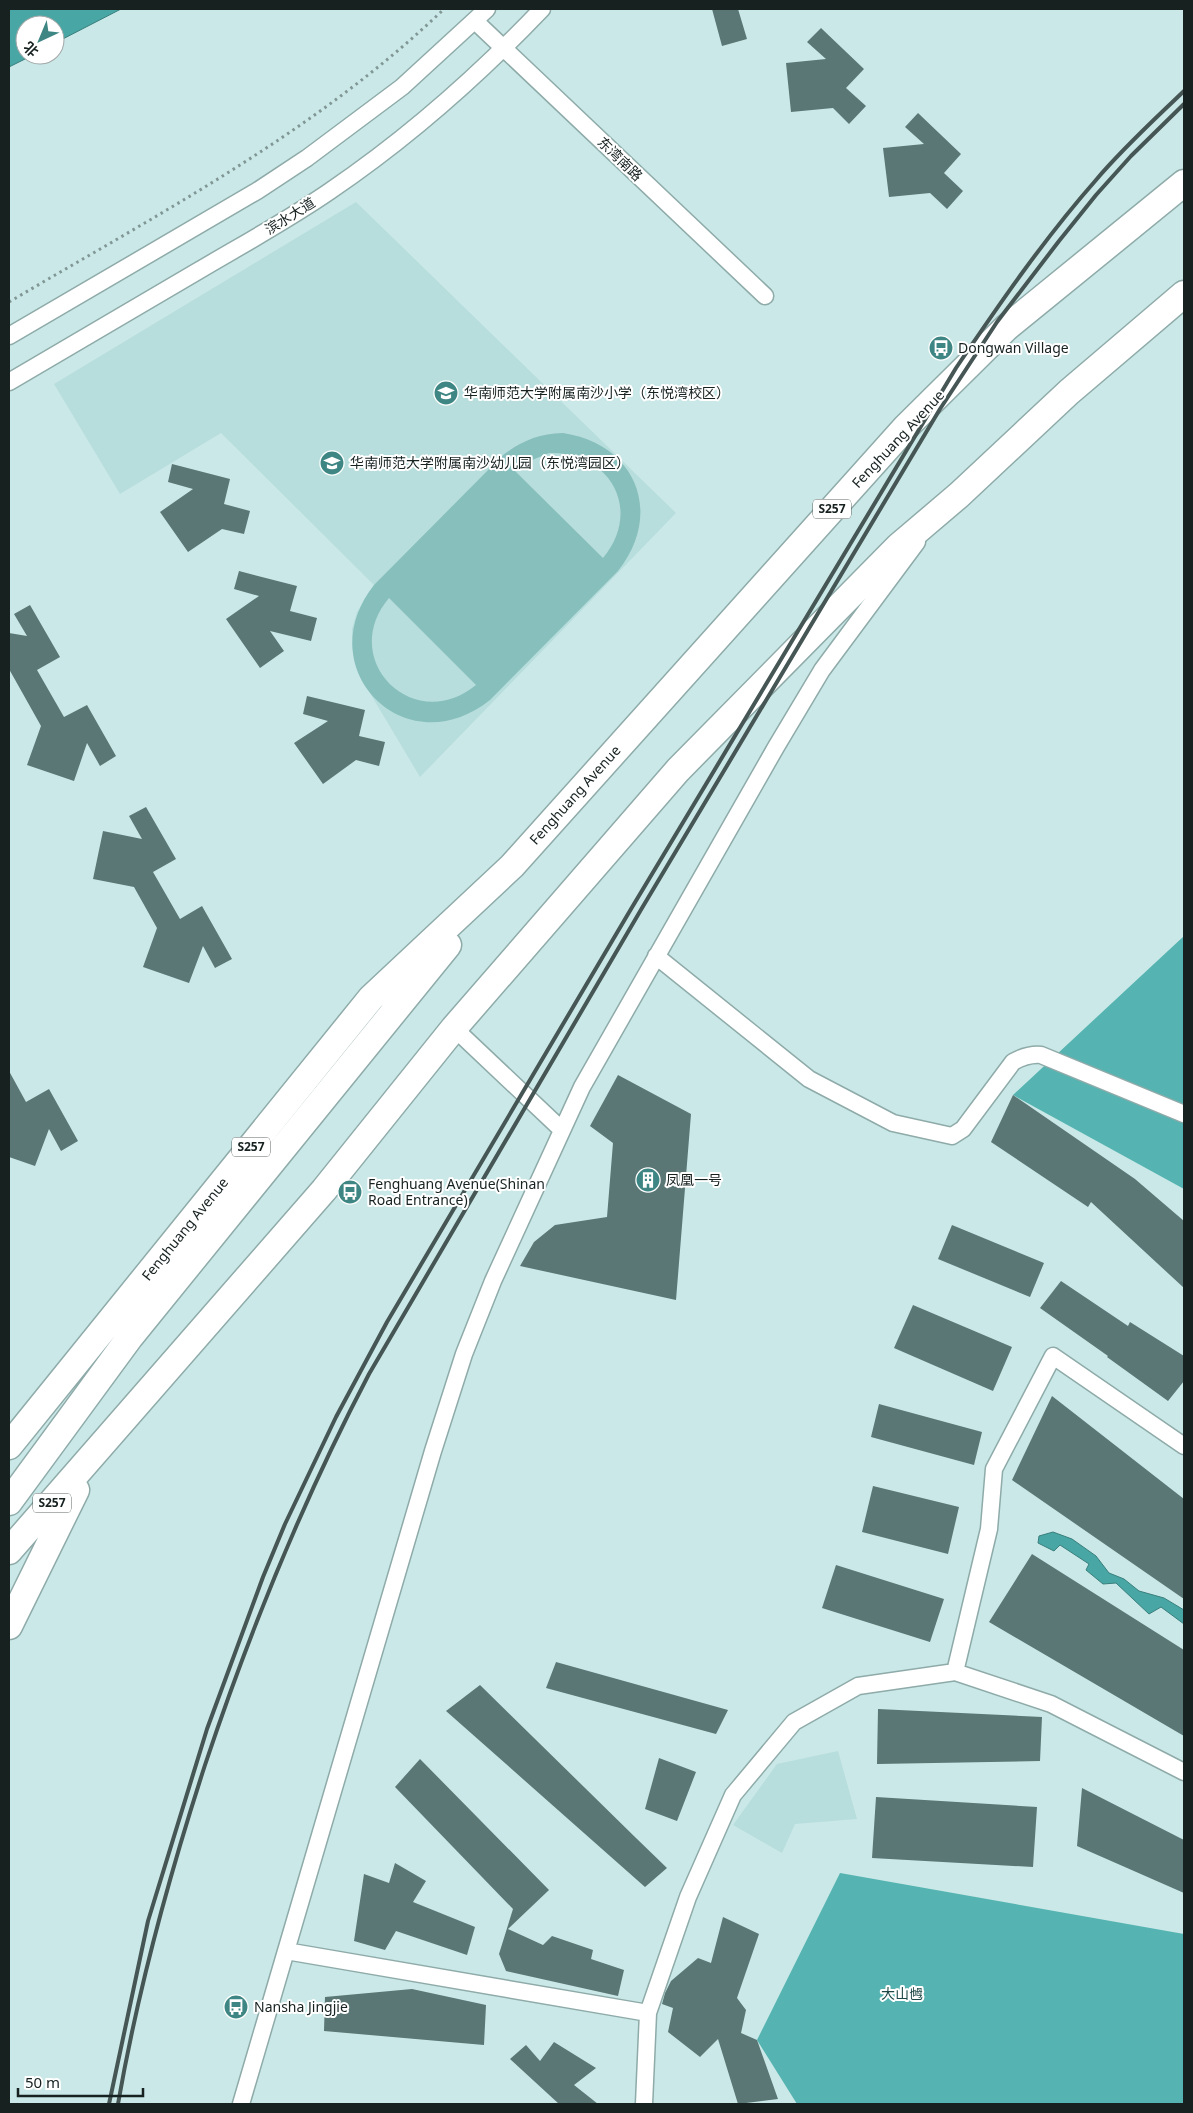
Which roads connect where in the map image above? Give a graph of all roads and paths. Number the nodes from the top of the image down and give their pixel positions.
1 (444, 9) edge
2 (487, 9) edge
3 (542, 9) edge
4 (475, 21) junction
5 (504, 48) junction
6 (1184, 183) edge
7 (1184, 294) edge
8 (765, 296) dead end
9 (9, 302) edge
10 (9, 336) edge
11 (9, 382) edge
12 (959, 495) junction
13 (512, 866) junction
14 (656, 956) junction
15 (454, 1028) junction
16 (1184, 1114) edge
17 (562, 1130) junction
18 (130, 1337) junction
19 (9, 1446) edge
20 (1184, 1446) edge
21 (94, 1455) junction
22 (9, 1475) edge
23 (9, 1502) edge
24 (9, 1551) edge
25 (9, 1626) edge
26 (955, 1672) junction
27 (1184, 1772) edge
28 (286, 1951) junction
29 (648, 2013) junction
30 (241, 2104) edge
31 (644, 2104) edge

1 - 9 path
2 - 4 street
3 - 5 street, 滨水大道
4 - 5 street, 东湾南路
4 - 10 street
5 - 8 street, 东湾南路
5 - 11 street, 滨水大道
6 - 13 main road, Fenghuang Avenue / S257
7 - 12 main road, S257
12 - 14 street
12 - 15 main road, S257
13 - 18 main road, S257
13 - 19 main road, Fenghuang Avenue / S257
14 - 16 street
14 - 17 street
15 - 17 street
15 - 21 main road, S257
17 - 28 street
18 - 22 main road
18 - 23 main road, S257
20 - 26 street
21 - 24 main road, S257
21 - 25 main road
26 - 27 street
26 - 29 street
28 - 29 street
28 - 30 street
29 - 31 street

